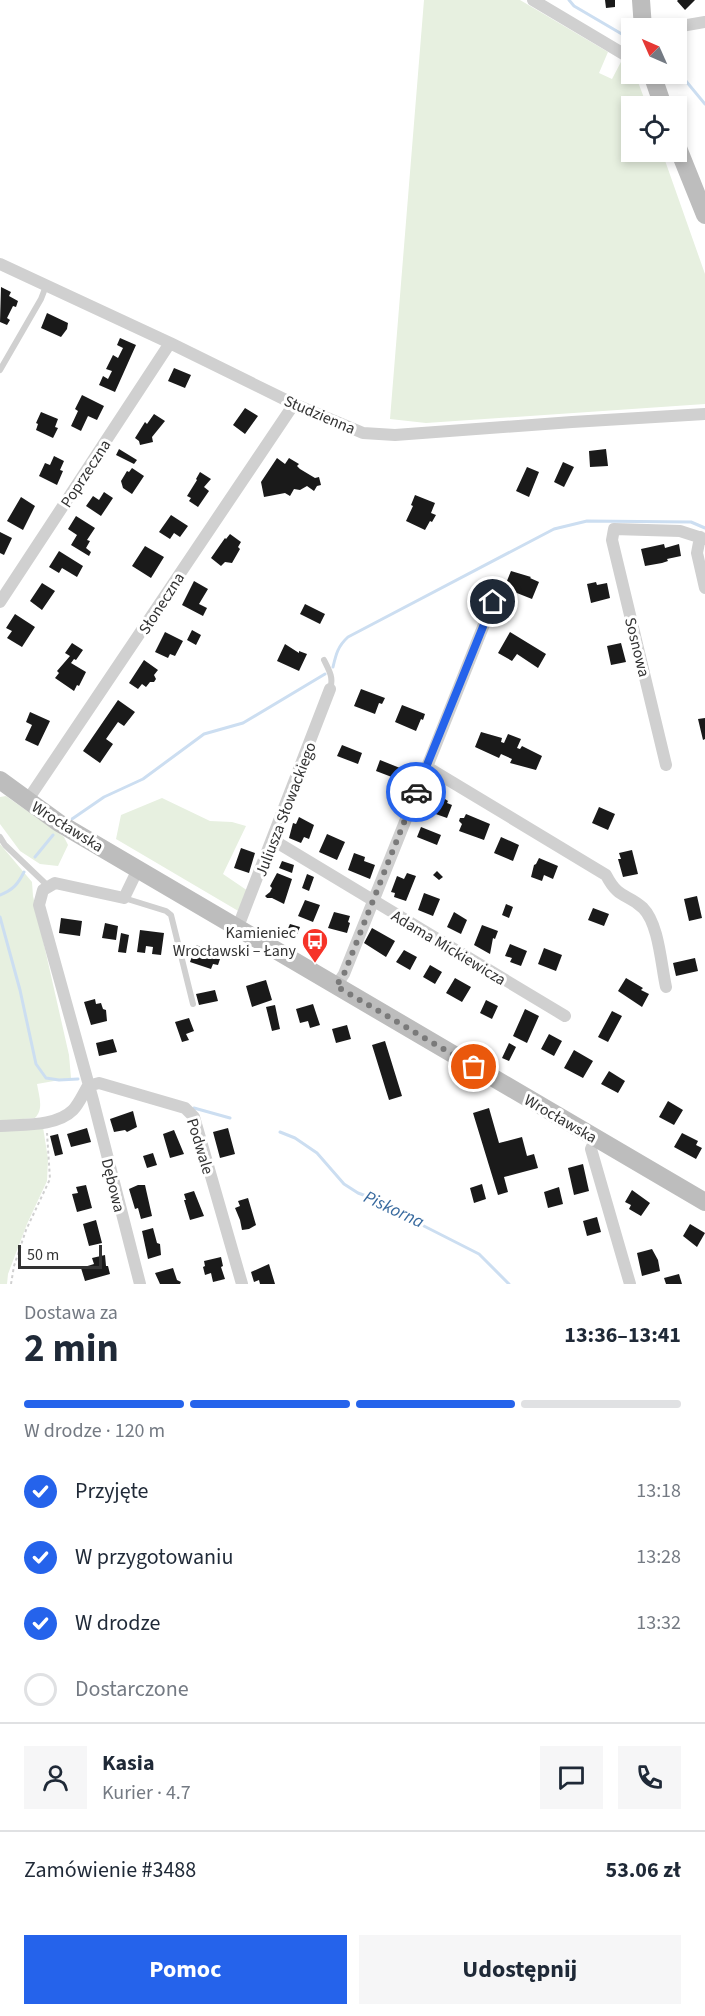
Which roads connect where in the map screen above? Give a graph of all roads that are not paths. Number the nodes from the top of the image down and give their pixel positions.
1 (533, 0) edge
2 (641, 0) edge
3 (642, 18) edge
4 (705, 22) edge
5 (687, 25) edge
6 (621, 52) edge
7 (684, 162) edge
8 (705, 215) edge
9 (0, 264) edge
10 (46, 286) junction
11 (170, 343) junction
12 (0, 370) edge
13 (294, 404) junction
14 (705, 414) edge
15 (703, 538) edge
16 (705, 588) edge
17 (0, 602) edge
18 (493, 602) dead end
19 (324, 660) dead end
20 (330, 689) joint
21 (666, 765) dead end
22 (427, 767) junction
23 (1, 783) edge
24 (27, 801) junction
25 (0, 837) edge
26 (273, 840) junction
27 (138, 869) junction
28 (48, 886) junction
29 (124, 898) junction
30 (373, 901) junction
31 (236, 927) junction
32 (336, 986) junction
33 (666, 987) dead end
34 (193, 1004) dead end
35 (565, 1016) dead end
36 (87, 1086) junction
37 (0, 1126) edge
38 (596, 1138) junction
39 (705, 1201) edge
40 (140, 1284) edge
41 (242, 1284) edge
42 (630, 1284) edge

1 - 6 street
2 - 3 main road
4 - 5 street
7 - 8 main road
9 - 10 street, Studzienna
10 - 11 street, Studzienna
10 - 12 lane
11 - 13 street, Studzienna
11 - 17 street, Poprzeczna
13 - 14 street, Studzienna
13 - 24 street, Słoneczna
15 - 16 street
15 - 21 street, Sosnowa
18 - 22 street
19 - 20 lane
20 - 26 street, Juliusza Słowackiego
22 - 30 street
22 - 33 street
23 - 24 main road, Wrocławska
24 - 27 main road, Wrocławska
25 - 28 lane
26 - 30 street, Adama Mickiewicza
26 - 31 street, Juliusza Słowackiego
27 - 29 street
27 - 31 main road, Wrocławska
28 - 29 street
28 - 36 street
29 - 34 lane
30 - 32 street
30 - 35 street, Adama Mickiewicza
31 - 32 main road, Wrocławska
32 - 38 main road, Wrocławska
36 - 37 street
36 - 40 street, Dębowa
36 - 41 street, Podwale
38 - 39 main road, Wrocławska
38 - 42 street

